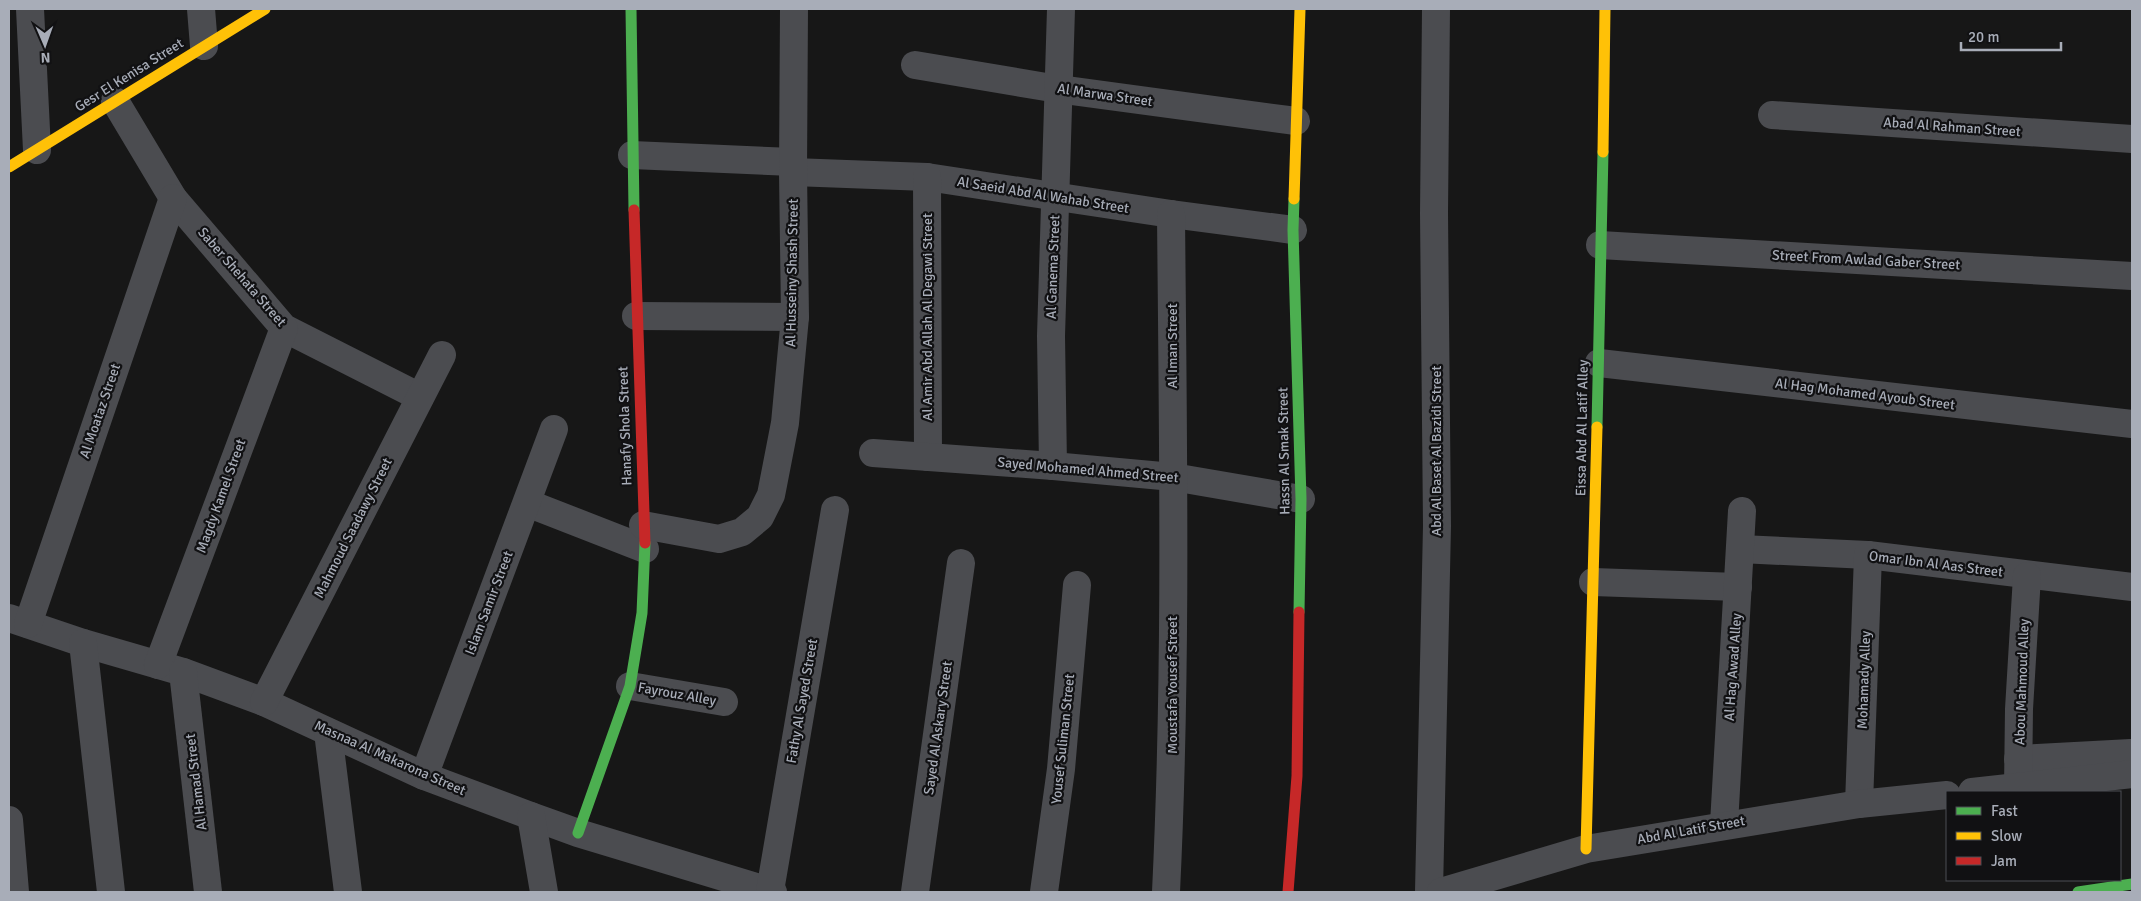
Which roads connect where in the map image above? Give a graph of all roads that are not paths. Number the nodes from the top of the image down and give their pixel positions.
1 (201, 9) edge
2 (265, 9) edge
3 (631, 9) edge
4 (794, 9) edge
5 (1061, 9) edge
6 (1300, 9) edge
7 (1436, 9) edge
8 (1604, 9) edge
9 (23, 10) edge
10 (204, 46) junction
11 (915, 65) dead end
12 (1058, 89) junction
13 (115, 101) junction
14 (1772, 115) dead end
15 (1296, 121) junction
16 (2132, 139) edge
17 (37, 150) junction
18 (632, 155) junction
19 (9, 167) edge
20 (793, 167) junction
21 (927, 177) junction
22 (1055, 197) junction
23 (173, 198) junction
24 (1171, 214) junction
25 (1293, 230) junction
26 (1600, 245) junction
27 (2132, 276) edge
28 (636, 316) junction
29 (795, 317) junction
30 (284, 328) junction
31 (442, 355) dead end
32 (1599, 363) junction
33 (420, 397) junction
34 (2132, 424) edge
35 (554, 430) dead end
36 (873, 453) dead end
37 (928, 457) junction
38 (1053, 466) junction
39 (1173, 478) junction
40 (1301, 499) junction
41 (527, 503) junction
42 (835, 510) dead end
43 (1742, 511) dead end
44 (644, 537) junction
45 (1740, 549) junction
46 (1868, 555) junction
47 (961, 563) dead end
48 (2026, 576) junction
49 (1593, 582) junction
50 (1077, 585) dead end
51 (1738, 587) junction
52 (2132, 587) edge
53 (18, 621) edge
54 (82, 643) junction
55 (170, 668) junction
56 (630, 686) junction
57 (264, 702) junction
58 (724, 702) dead end
59 (328, 732) junction
60 (2018, 759) junction
61 (2132, 764) edge
62 (424, 776) junction
63 (2018, 788) junction
64 (1984, 791) edge
65 (1946, 795) edge
66 (1860, 804) junction
67 (532, 816) junction
68 (9, 820) edge
69 (1724, 824) junction
70 (578, 833) junction
71 (1586, 848) junction
72 (1504, 883) edge
73 (2132, 884) edge
74 (15, 892) edge
75 (111, 892) edge
76 (208, 892) edge
77 (348, 892) edge
78 (544, 892) edge
79 (772, 892) edge
80 (916, 892) edge
81 (1044, 892) edge
82 (1166, 892) edge
83 (1288, 892) edge
84 (1429, 892) edge
85 (1441, 892) edge
86 (2078, 892) edge

1 - 10 street
2 - 10 main road, Gesr El Kenisa Street
3 - 18 main road, Hanafy Shola Street
4 - 20 street, Al Husseiny Shash Street
5 - 12 street, Al Ganema Street
6 - 15 main road, Hassn Al Smak Street
7 - 84 street, Abd Al Baset Al Bazidi Street
8 - 26 main road, Eissa Abd Al Latif Alley
9 - 17 street
10 - 13 main road, Gesr El Kenisa Street
11 - 12 street, Al Marwa Street
12 - 15 street, Al Marwa Street
12 - 22 street, Al Ganema Street
13 - 17 main road, Gesr El Kenisa Street
13 - 23 street, Saber Shehata Street
14 - 16 street, Abad Al Rahman Street
15 - 25 main road, Hassn Al Smak Street
17 - 19 main road, Gesr El Kenisa Street
18 - 20 street, Al Saeid Abd Al Wahab Street
18 - 28 main road, Hanafy Shola Street
20 - 21 street, Al Saeid Abd Al Wahab Street
20 - 29 street, Al Husseiny Shash Street
21 - 22 street, Al Saeid Abd Al Wahab Street
21 - 37 street, Al Amir Abd Allah Al Degawi Street
22 - 24 street, Al Saeid Abd Al Wahab Street
22 - 38 street, Al Ganema Street
23 - 30 street, Saber Shehata Street
23 - 53 street, Al Moataz Street
24 - 25 street, Al Saeid Abd Al Wahab Street
24 - 39 street, Al Iman Street
25 - 40 main road, Hassn Al Smak Street
26 - 27 street, Street From Awlad Gaber Street
26 - 32 main road, Eissa Abd Al Latif Alley
28 - 29 street
28 - 44 main road, Hanafy Shola Street
29 - 44 street, Al Husseiny Shash Street
30 - 33 street, Saber Shehata Street
30 - 55 street, Magdy Kamel Street
31 - 33 street, Mahmoud Saadawy Street
32 - 34 street, Al Hag Mohamed Ayoub Street
32 - 49 main road, Eissa Abd Al Latif Alley
33 - 57 street, Mahmoud Saadawy Street
35 - 41 street, Islam Samir Street
36 - 37 street, Sayed Mohamed Ahmed Street
37 - 38 street, Sayed Mohamed Ahmed Street
38 - 39 street, Sayed Mohamed Ahmed Street
39 - 40 street, Sayed Mohamed Ahmed Street
39 - 82 street, Moustafa Yousef Street
40 - 83 main road, Hassn Al Smak Street
41 - 44 street
41 - 62 street, Islam Samir Street
42 - 79 street, Fathy Al Sayed Street
43 - 45 street, Al Hag Awad Alley
44 - 56 main road, Hanafy Shola Street
45 - 46 street, Omar Ibn Al Aas Street
45 - 51 street, Al Hag Awad Alley
46 - 48 street, Omar Ibn Al Aas Street
46 - 66 street, Mohamady Alley
47 - 80 street, Sayed Al Askary Street
48 - 52 street, Omar Ibn Al Aas Street
48 - 60 street, Abou Mahmoud Alley
49 - 51 street
49 - 71 main road, Eissa Abd Al Latif Alley
50 - 81 street, Yousef Suliman Street
51 - 69 street, Al Hag Awad Alley
53 - 54 street, Masnaa Al Makarona Street
54 - 55 street, Masnaa Al Makarona Street
54 - 75 street
55 - 57 street, Masnaa Al Makarona Street
55 - 76 street, Al Hamad Street
56 - 58 street, Fayrouz Alley
56 - 70 main road, Hanafy Shola Street
57 - 59 street, Masnaa Al Makarona Street
59 - 62 street, Masnaa Al Makarona Street
59 - 77 street
60 - 61 street
60 - 63 street, Abou Mahmoud Alley
61 - 63 street
62 - 67 street, Masnaa Al Makarona Street
63 - 64 street
65 - 66 street, Abd Al Latif Street
66 - 69 street, Abd Al Latif Street
67 - 70 street, Masnaa Al Makarona Street
67 - 78 street
68 - 74 street
69 - 71 street, Abd Al Latif Street
70 - 79 street, Masnaa Al Makarona Street
71 - 72 street, Abd Al Latif Street
72 - 85 street, Abd Al Latif Street
73 - 86 main road

